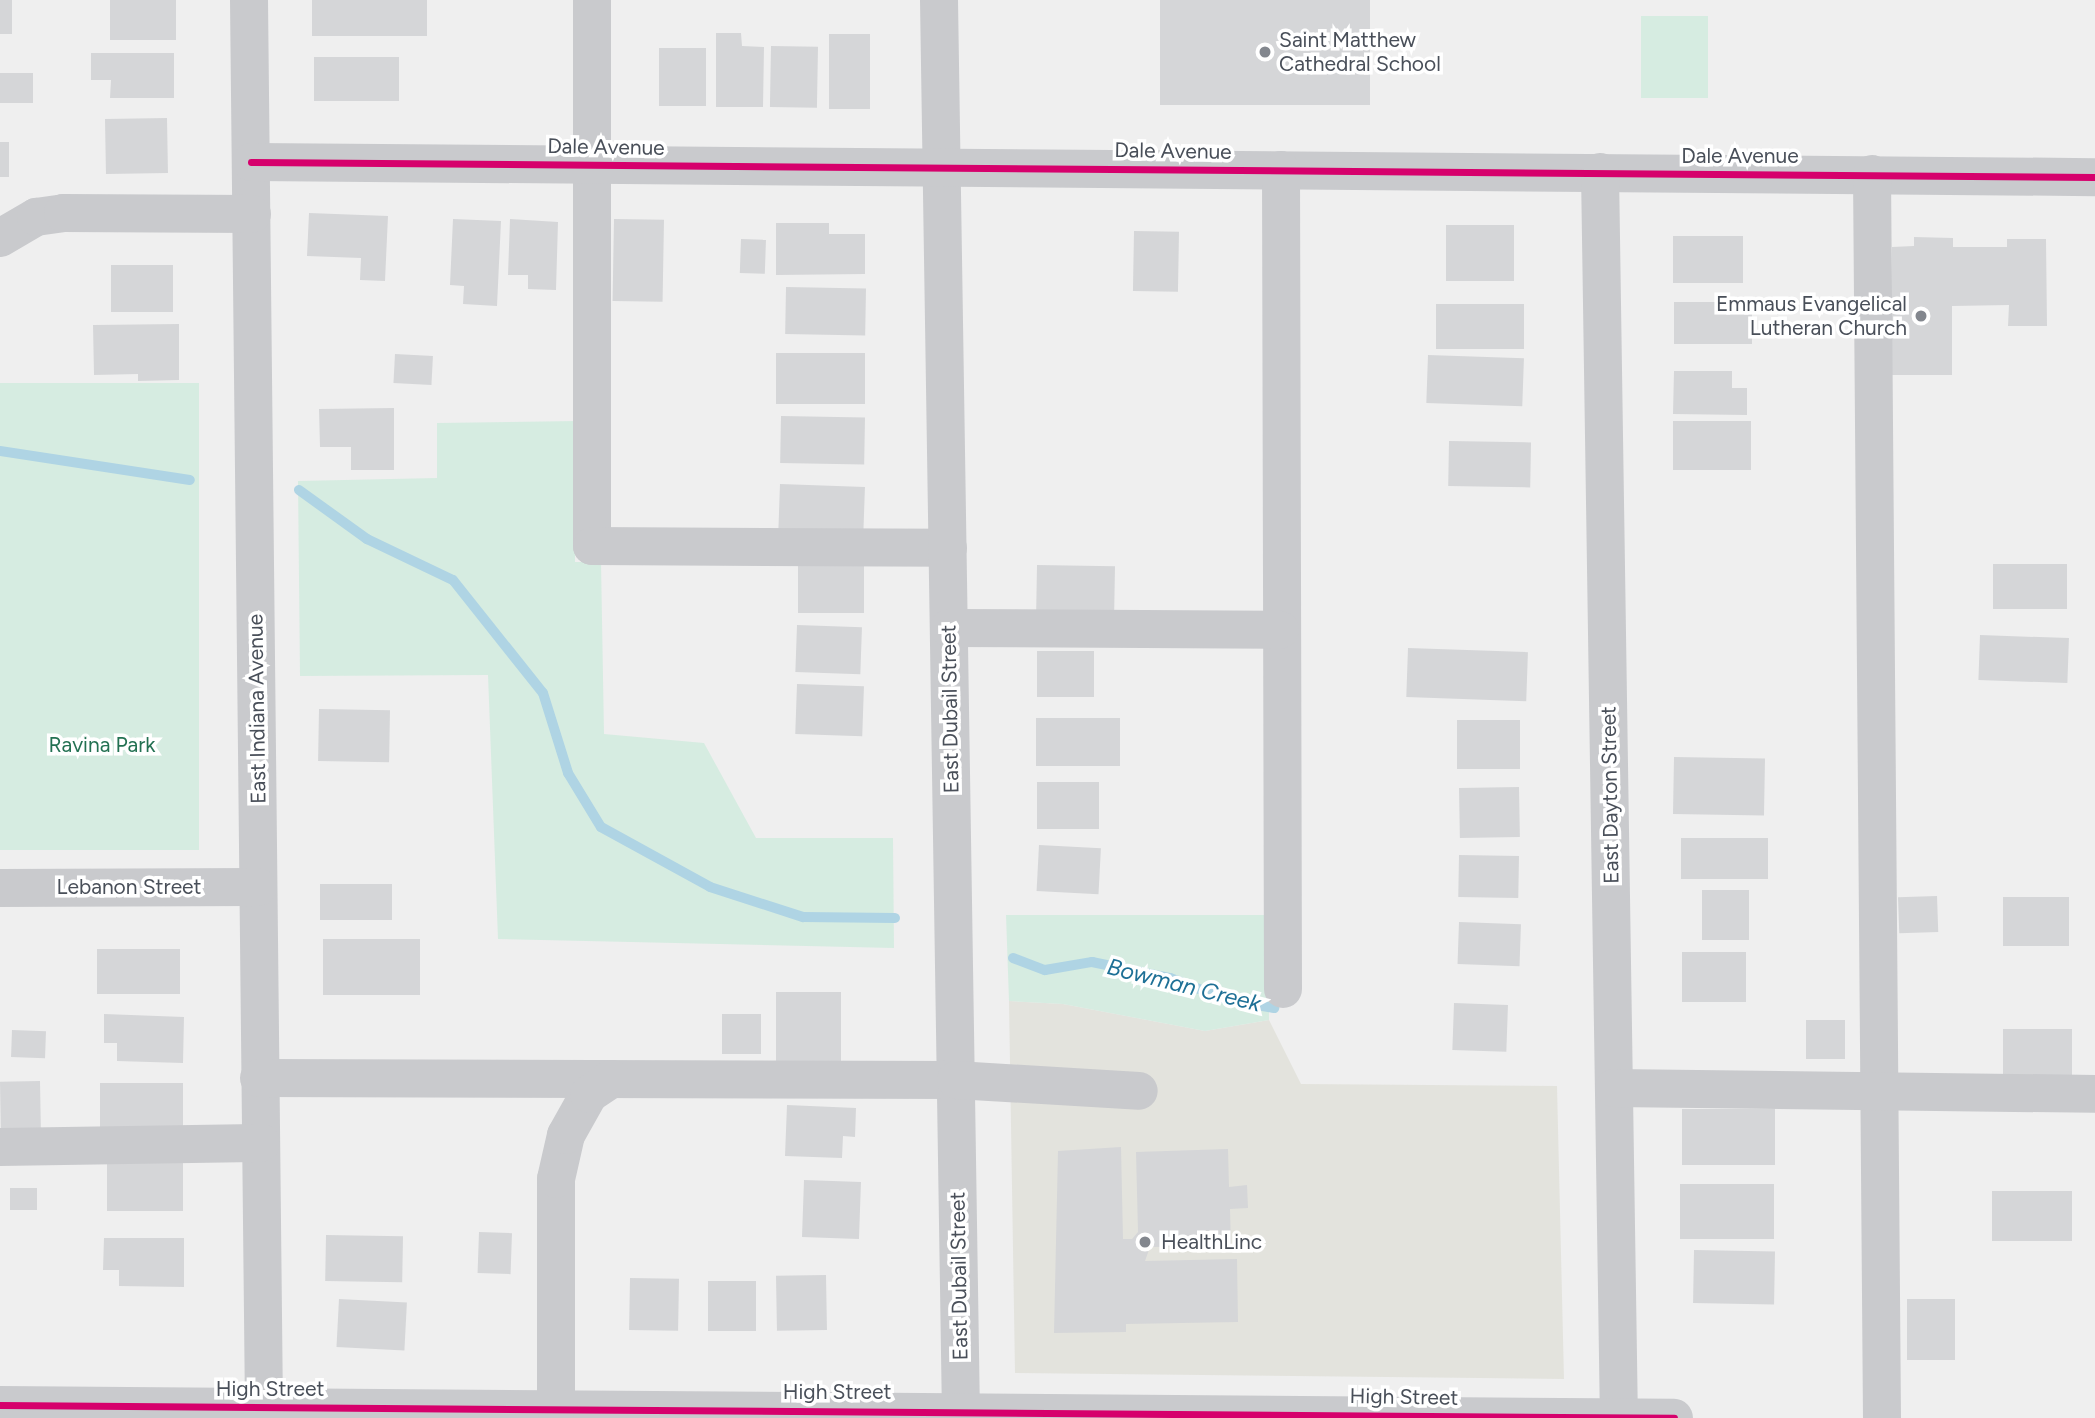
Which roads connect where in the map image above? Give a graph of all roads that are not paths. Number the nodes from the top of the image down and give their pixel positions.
1 (249, 0) edge
2 (592, 0) edge
3 (939, 0) edge
4 (251, 162) junction
5 (595, 164) junction
6 (942, 168) junction
7 (1281, 170) junction
8 (1600, 172) junction
9 (1872, 174) junction
10 (2095, 177) edge
11 (251, 214) junction
12 (1, 235) edge
13 (948, 548) junction
14 (949, 628) junction
15 (1280, 630) junction
16 (258, 887) junction
17 (0, 888) edge
18 (1283, 989) dead end
19 (259, 1077) junction
20 (611, 1079) junction
21 (956, 1080) junction
22 (1614, 1088) junction
23 (1139, 1091) dead end
24 (1877, 1091) junction
25 (2095, 1094) edge
26 (261, 1143) junction
27 (0, 1147) edge
28 (0, 1405) edge
29 (556, 1408) junction
30 (264, 1412) edge
31 (613, 1414) edge
32 (961, 1415) edge
33 (1619, 1417) edge
34 (1674, 1418) edge
35 (1882, 1418) edge

1 - 4 street, East Indiana Avenue
2 - 5 street
3 - 6 street, East Dubail Street
4 - 5 street, Dale Avenue
4 - 11 street, East Indiana Avenue
5 - 6 street, Dale Avenue
5 - 13 street
6 - 7 street, Dale Avenue
6 - 13 street, East Dubail Street
7 - 8 street, Dale Avenue
7 - 15 street
8 - 9 street, Dale Avenue
8 - 22 street, East Dayton Street
9 - 10 street, Dale Avenue
9 - 24 street
11 - 12 street
11 - 16 street, East Indiana Avenue
13 - 14 street, East Dubail Street
14 - 15 street
14 - 21 street, East Dubail Street
15 - 18 street
16 - 17 street, Lebanon Street
16 - 19 street, East Indiana Avenue
19 - 20 street
19 - 26 street, East Indiana Avenue
20 - 21 street
20 - 29 street
21 - 23 street
21 - 32 street, East Dubail Street
22 - 24 street
22 - 33 street, East Dayton Street
24 - 25 street
24 - 35 street
26 - 27 street
26 - 30 street, East Indiana Avenue
28 - 30 street, High Street
29 - 30 street, High Street
29 - 31 street, High Street
31 - 32 street, High Street
32 - 33 street, High Street
33 - 34 street, High Street

